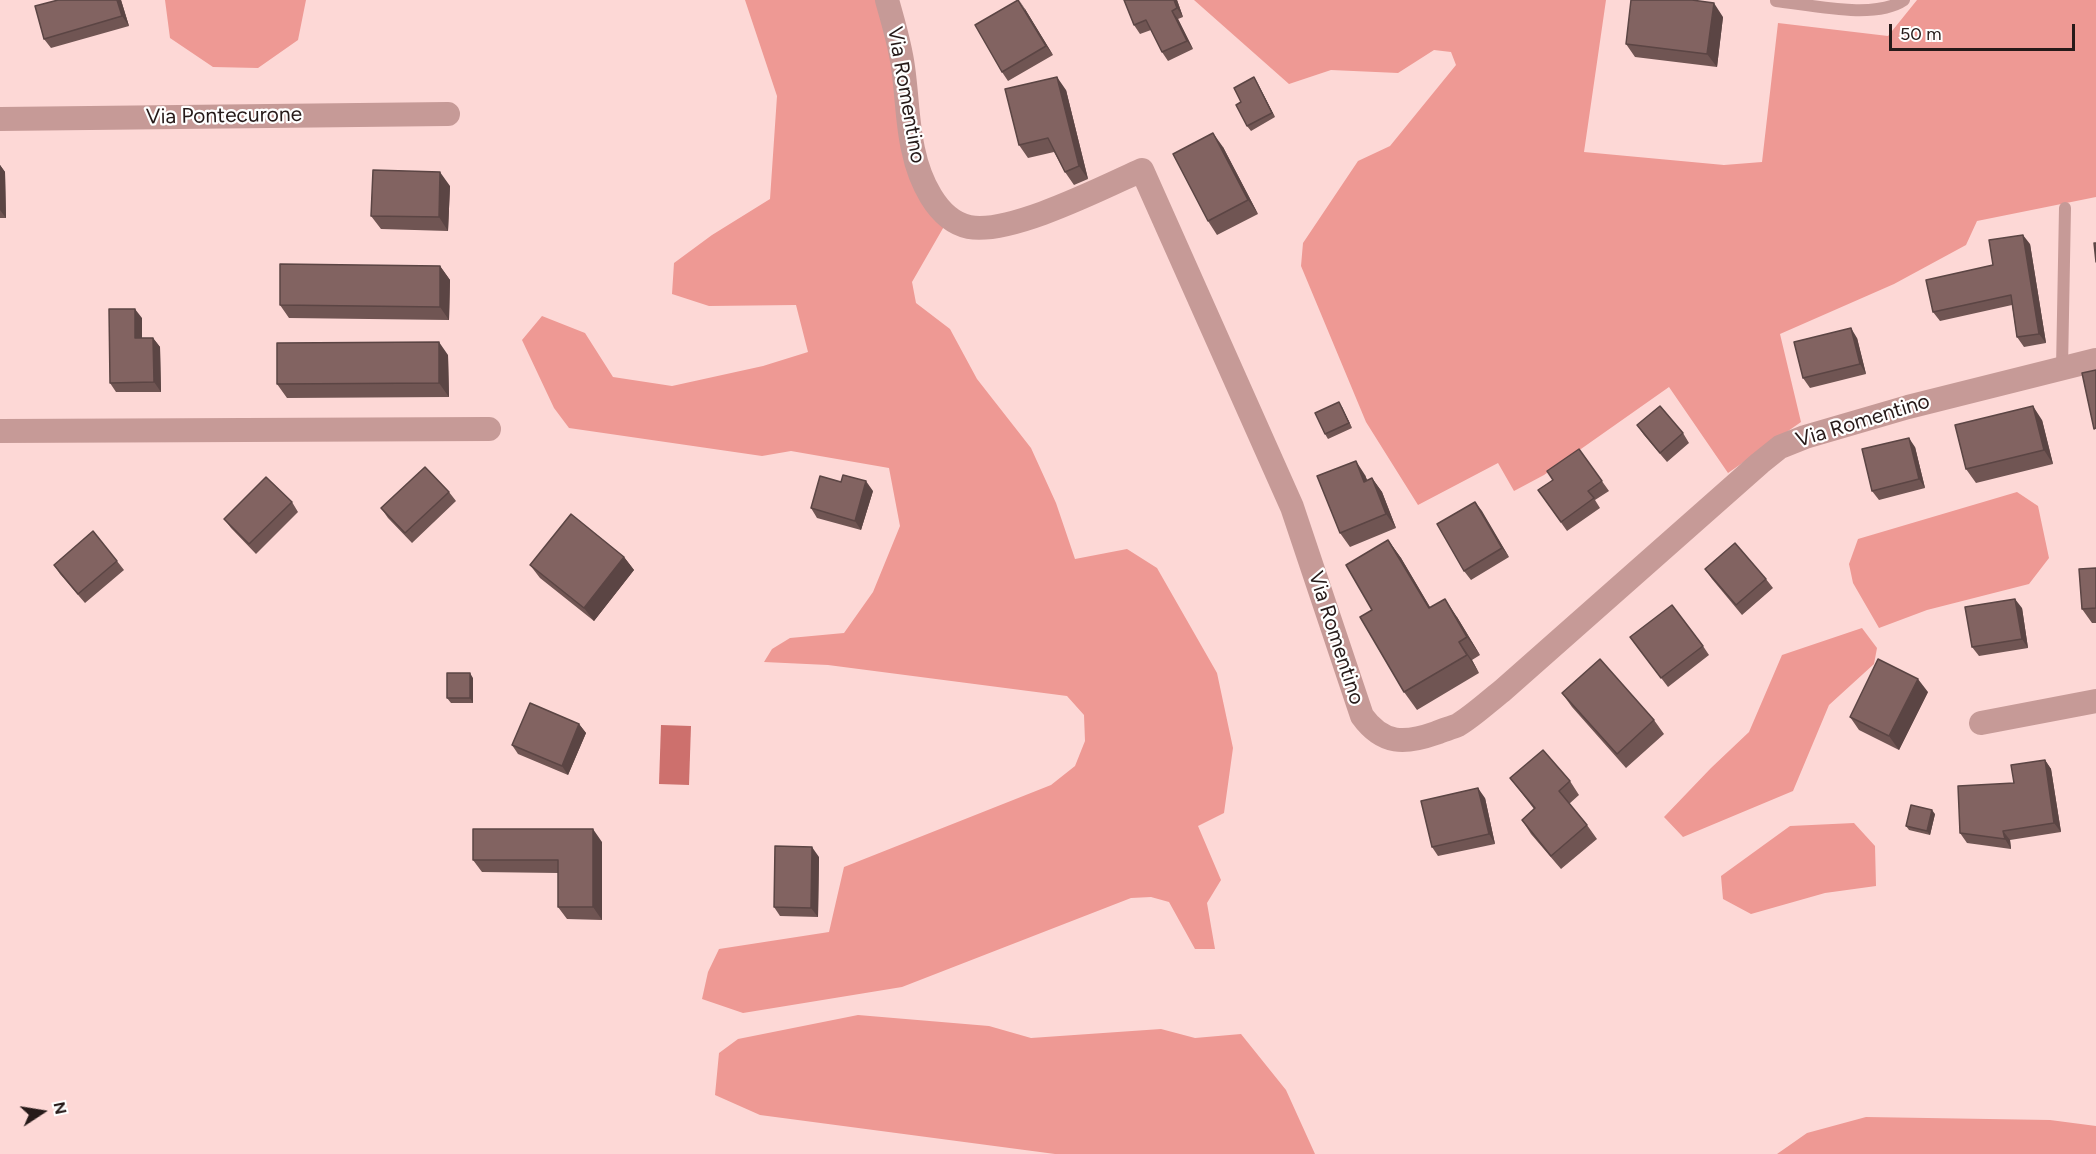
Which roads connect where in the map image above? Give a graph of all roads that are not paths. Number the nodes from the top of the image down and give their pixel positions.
1 (887, 0) edge
2 (1904, 0) edge
3 (1776, 2) dead end
4 (448, 114) dead end
5 (0, 118) edge
6 (2065, 208) dead end
7 (2096, 360) edge
8 (2062, 368) junction
9 (489, 429) dead end
10 (0, 431) edge
11 (2096, 701) edge
12 (1981, 723) dead end

1 - 8 street, Via Romentino
2 - 3 lane
4 - 5 street, Via Pontecurone
6 - 8 lane
7 - 8 street, Via Romentino
9 - 10 street
11 - 12 street

